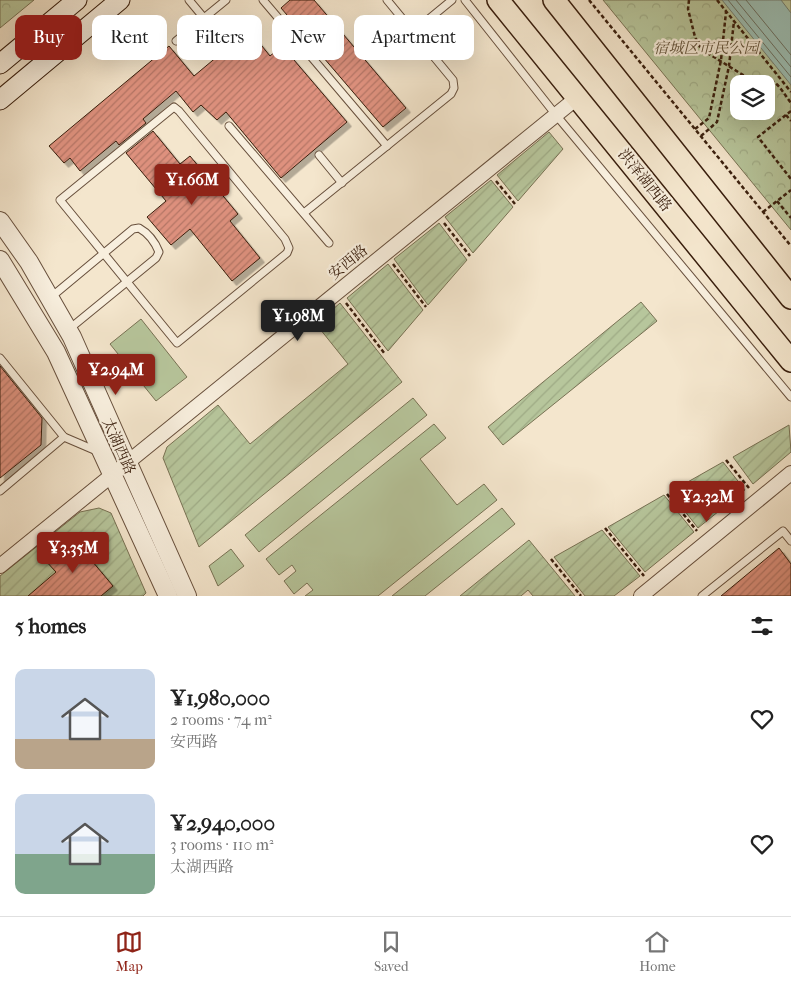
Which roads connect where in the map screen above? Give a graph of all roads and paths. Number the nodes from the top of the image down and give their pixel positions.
1 (77, 0) edge
2 (120, 0) edge
3 (189, 0) edge
4 (226, 0) edge
5 (263, 0) edge
6 (387, 0) edge
7 (452, 0) edge
8 (465, 0) edge
9 (498, 0) edge
10 (554, 0) edge
11 (589, 0) edge
12 (688, 0) edge
13 (717, 0) edge
14 (726, 12) junction
15 (59, 15) edge
16 (202, 15) edge
17 (208, 15) edge
18 (399, 15) edge
19 (434, 15) edge
20 (734, 21) junction
21 (15, 52) joint
22 (436, 60) edge
23 (721, 60) junction
24 (0, 64) edge
25 (729, 66) junction
26 (32, 74) junction
27 (791, 92) edge
28 (578, 97) junction
29 (0, 100) edge
30 (791, 102) edge
31 (791, 111) edge
32 (556, 115) junction
33 (786, 115) junction
34 (791, 122) edge
35 (229, 126) dead end
36 (695, 129) junction
37 (701, 136) junction
38 (387, 146) junction
39 (319, 155) dead end
40 (487, 170) junction
41 (791, 179) edge
42 (342, 183) junction
43 (791, 190) edge
44 (777, 201) junction
45 (515, 204) dead end
46 (436, 212) junction
47 (763, 212) junction
48 (304, 213) junction
49 (791, 218) edge
50 (0, 221) edge
51 (329, 243) dead end
52 (791, 246) edge
53 (104, 253) junction
54 (385, 253) junction
55 (470, 256) dead end
56 (0, 260) edge
57 (127, 282) junction
58 (337, 292) junction
59 (50, 298) junction
60 (791, 298) edge
61 (426, 308) dead end
62 (68, 330) junction
63 (385, 354) dead end
64 (0, 358) edge
65 (791, 361) edge
66 (791, 397) edge
67 (64, 437) junction
68 (103, 454) junction
69 (726, 460) dead end
70 (126, 462) junction
71 (791, 473) edge
72 (112, 474) junction
73 (0, 491) edge
74 (667, 494) dead end
75 (758, 500) junction
76 (605, 528) dead end
77 (791, 541) edge
78 (706, 542) junction
79 (551, 559) dead end
80 (0, 566) edge
81 (653, 587) junction
82 (168, 596) edge
83 (187, 596) edge
84 (581, 596) edge
85 (641, 596) edge
86 (702, 596) edge

1 - 15 main road
2 - 26 main road
3 - 16 lane
4 - 17 lane
5 - 38 lane
6 - 18 lane
7 - 19 lane
8 - 32 lane
9 - 28 main road, 洪泽湖西路
10 - 60 main road
11 - 36 path
12 - 23 path
13 - 14 path
14 - 20 path
14 - 23 path
20 - 25 path
20 - 27 path
21 - 24 main road
21 - 26 main road
22 - 38 lane
23 - 25 path
23 - 36 path
25 - 30 path
25 - 37 path
26 - 29 main road
28 - 32 street, 安西路
28 - 65 main road, 洪泽湖西路
31 - 33 path
32 - 40 street, 安西路
32 - 66 lane
33 - 34 path
33 - 41 path
35 - 48 lane
36 - 37 path
37 - 47 path
38 - 42 lane
39 - 42 lane
40 - 45 path
40 - 46 street, 安西路
42 - 48 lane
43 - 44 path
44 - 47 path
44 - 49 path
46 - 54 street, 安西路
46 - 55 path
47 - 52 path
48 - 51 lane
50 - 59 street, 太湖西路
53 - 57 lane
53 - 57 lane
53 - 57 lane
53 - 59 lane
54 - 58 street, 安西路
54 - 61 path
56 - 68 street, 太湖西路
57 - 62 lane
58 - 63 path
58 - 70 street, 安西路
59 - 62 street, 太湖西路
62 - 70 street, 太湖西路
64 - 67 lane
67 - 68 lane
67 - 73 lane
68 - 72 street, 太湖西路
69 - 75 path
70 - 72 street, 安西路
70 - 83 street, 太湖西路
71 - 75 street
72 - 80 street, 安西路
72 - 82 street, 太湖西路
74 - 78 path
75 - 78 street
76 - 81 path
77 - 86 lane
78 - 81 street
79 - 84 path
81 - 85 street

